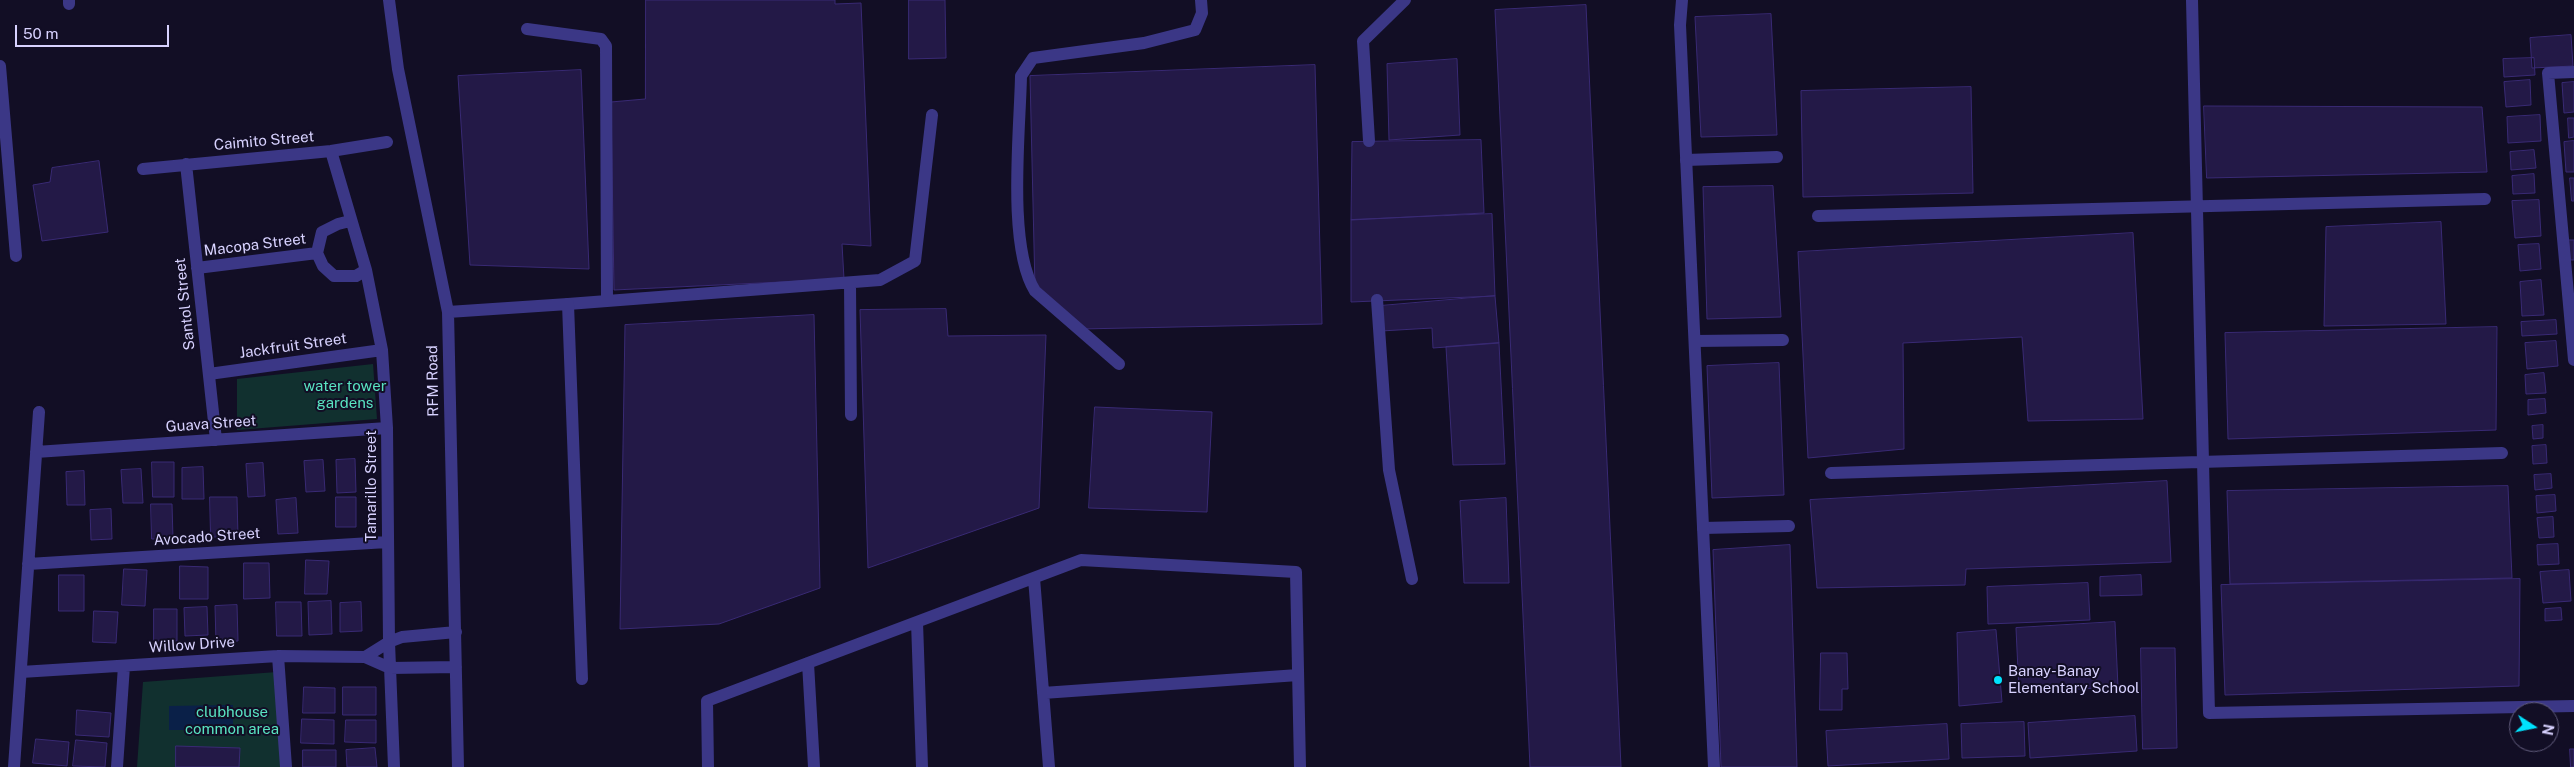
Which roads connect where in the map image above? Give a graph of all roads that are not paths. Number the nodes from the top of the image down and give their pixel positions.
1 (389, 0) edge
2 (1201, 0) edge
3 (1405, 0) edge
4 (1682, 0) edge
5 (2192, 0) edge
6 (528, 29) dead end
7 (0, 66) edge
8 (2574, 72) edge
9 (932, 115) dead end
10 (1369, 141) dead end
11 (387, 142) dead end
12 (331, 151) junction
13 (1777, 157) dead end
14 (1686, 160) junction
15 (186, 164) junction
16 (143, 169) dead end
17 (2485, 199) dead end
18 (2196, 206) junction
19 (1818, 216) dead end
20 (350, 221) junction
21 (317, 253) junction
22 (16, 256) dead end
23 (198, 268) junction
24 (366, 270) junction
25 (850, 283) junction
26 (1377, 300) dead end
27 (607, 301) junction
28 (568, 304) junction
29 (448, 312) junction
30 (1783, 340) dead end
31 (1695, 341) junction
32 (382, 350) junction
33 (2574, 360) edge
34 (1119, 364) dead end
35 (209, 374) junction
36 (39, 412) dead end
37 (851, 415) dead end
38 (387, 428) junction
39 (216, 440) junction
40 (36, 452) junction
41 (2502, 453) dead end
42 (2203, 462) junction
43 (1831, 473) dead end
44 (1789, 526) dead end
45 (1703, 528) junction
46 (387, 542) junction
47 (28, 564) junction
48 (1034, 578) junction
49 (1412, 579) dead end
50 (917, 622) junction
51 (456, 632) junction
52 (389, 642) junction
53 (278, 656) junction
54 (365, 657) junction
55 (808, 663) junction
56 (124, 666) junction
57 (456, 667) junction
58 (390, 668) junction
59 (21, 672) junction
60 (1298, 675) junction
61 (582, 679) dead end
62 (1043, 693) junction
63 (2574, 706) edge
64 (14, 767) edge
65 (117, 767) edge
66 (286, 767) edge
67 (394, 767) edge
68 (458, 767) edge
69 (708, 767) edge
70 (814, 767) edge
71 (922, 767) edge
72 (1049, 767) edge
73 (1300, 767) edge
74 (1714, 767) edge

1 - 29 street, RFM Road
2 - 34 street
3 - 10 street
4 - 14 street
5 - 18 street
6 - 27 street
7 - 22 street
8 - 33 street
9 - 25 street
11 - 12 street, Caimito Street
12 - 15 street, Caimito Street
12 - 20 street, Tamarillo Street
13 - 14 street
14 - 31 street
15 - 16 street, Caimito Street
15 - 23 street, Santol Street
17 - 18 street
18 - 19 street
18 - 42 street
20 - 21 street
20 - 24 street, Tamarillo Street
21 - 23 street, Macopa Street
21 - 24 street
23 - 35 street, Santol Street
24 - 32 street, Tamarillo Street
25 - 27 street
25 - 37 street
26 - 49 street
27 - 28 street
28 - 29 street
28 - 61 street
29 - 51 street, RFM Road
30 - 31 street
31 - 45 street
32 - 35 street, Jackfruit Street
32 - 38 street, Tamarillo Street
35 - 39 street, Santol Street
36 - 40 street
38 - 39 street, Guava Street
38 - 46 street, Tamarillo Street
39 - 40 street, Guava Street
40 - 47 street
41 - 42 street
42 - 43 street
42 - 63 street
44 - 45 street
45 - 74 street
46 - 47 street, Avocado Street
46 - 52 street, Tamarillo Street
47 - 59 street
48 - 50 street
48 - 60 street
48 - 62 street
50 - 55 street
50 - 71 street
51 - 52 street
51 - 57 street, RFM Road
52 - 54 street
52 - 58 street, Tamarillo Street
53 - 54 street, Willow Drive
53 - 56 street, Willow Drive
53 - 66 street
54 - 58 street
55 - 69 street
55 - 70 street
56 - 59 street, Willow Drive
56 - 65 street
57 - 58 street
57 - 68 street, RFM Road
58 - 67 street, Tamarillo Street
59 - 64 street
60 - 62 street
60 - 73 street
62 - 72 street

